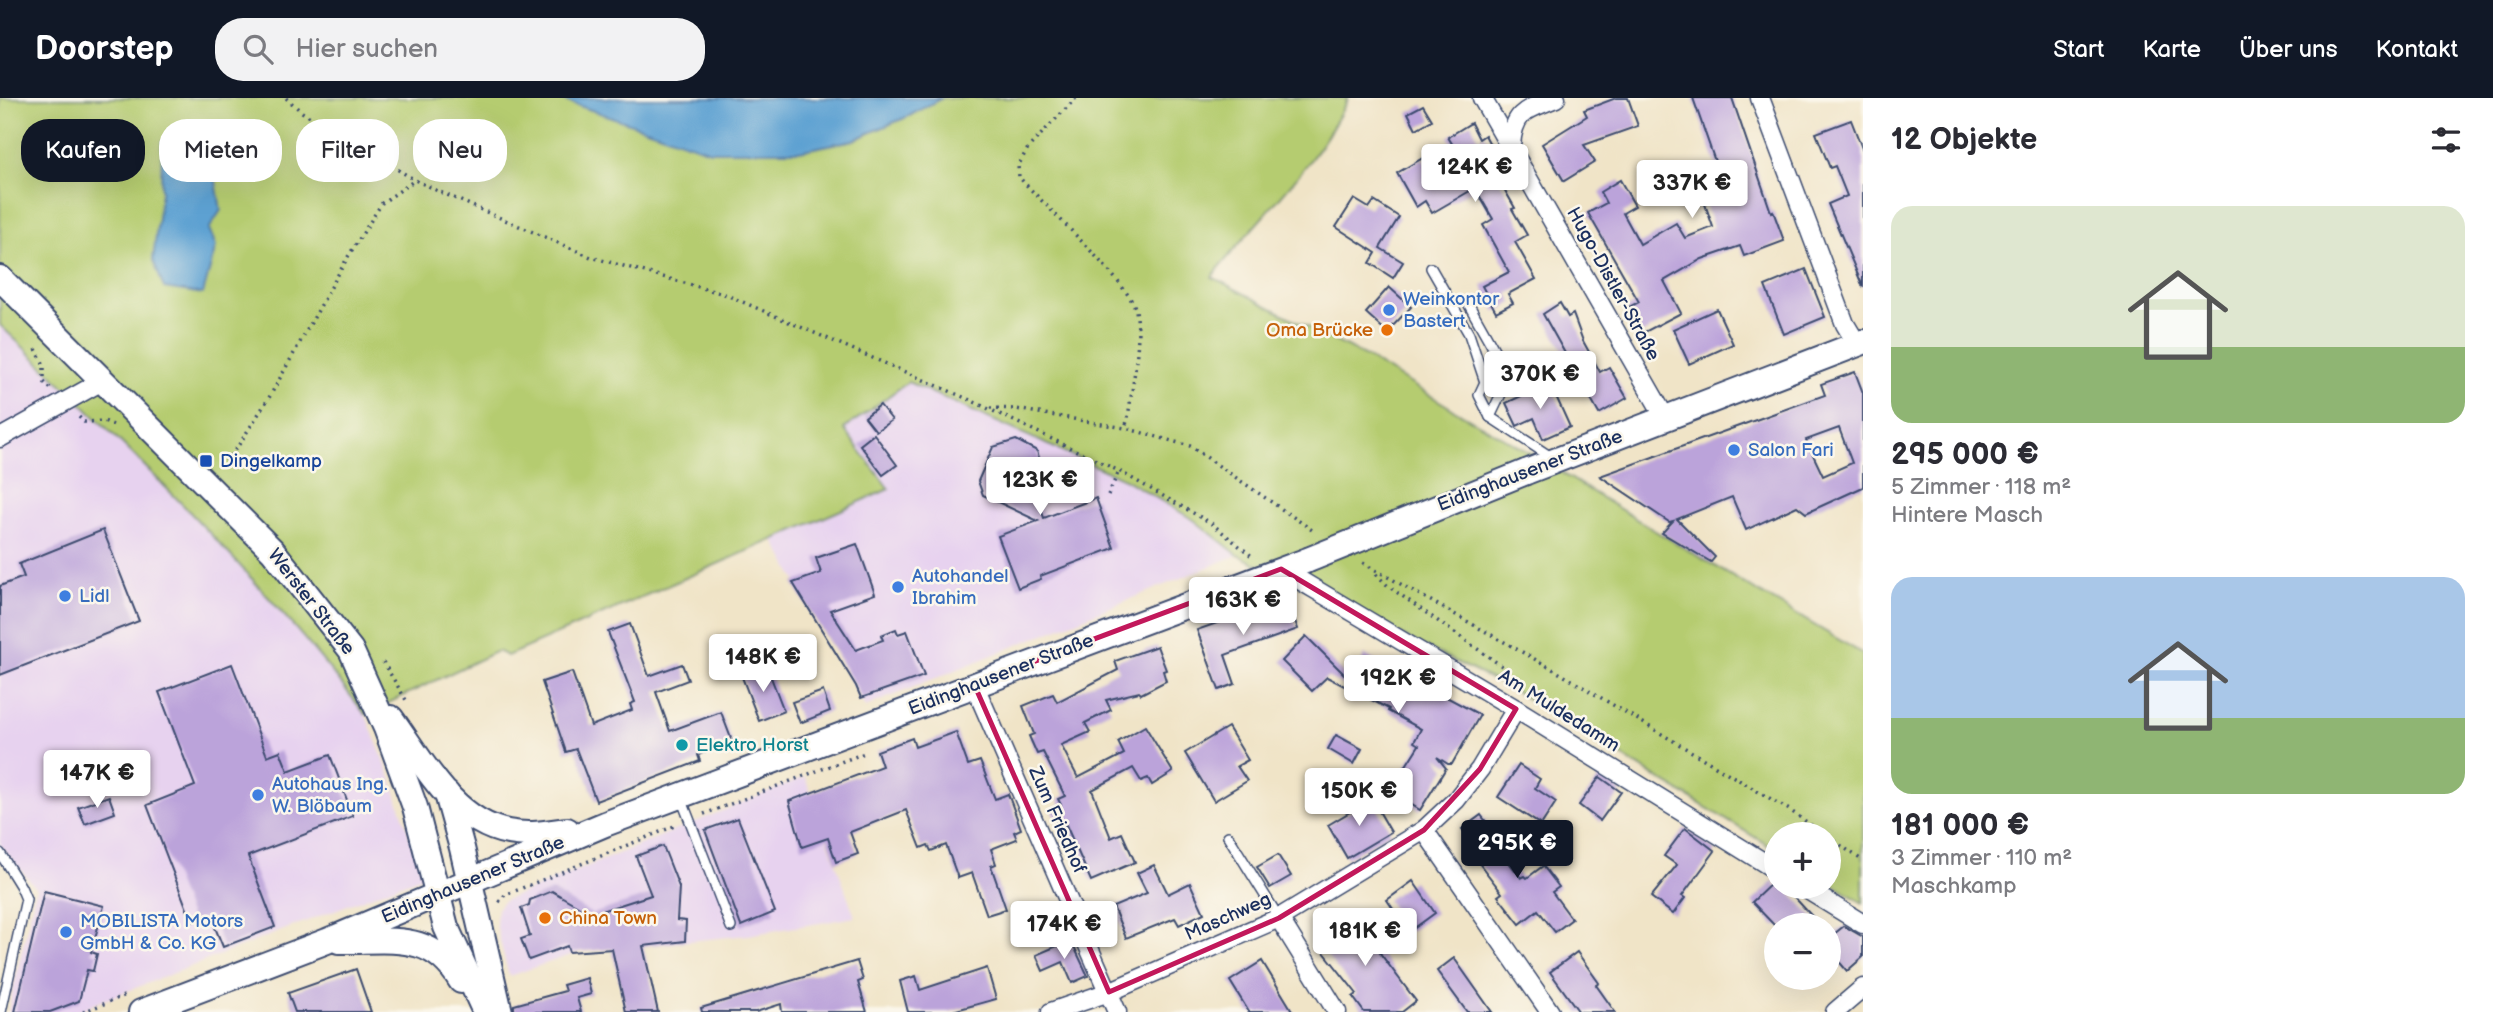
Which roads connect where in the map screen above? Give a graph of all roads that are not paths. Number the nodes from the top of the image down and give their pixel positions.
1 (1482, 98) edge
2 (1556, 98) edge
3 (1760, 98) edge
4 (1511, 145) junction
5 (1432, 268) dead end
6 (0, 278) edge
7 (1469, 305) dead end
8 (1860, 346) edge
9 (104, 380) junction
10 (1490, 417) junction
11 (1665, 419) junction
12 (0, 438) edge
13 (1555, 461) junction
14 (1281, 569) junction
15 (974, 684) junction
16 (370, 689) junction
17 (1517, 709) junction
18 (447, 794) junction
19 (680, 796) junction
20 (605, 824) junction
21 (1424, 830) junction
22 (1228, 836) dead end
23 (0, 853) edge
24 (1764, 863) edge
25 (470, 882) junction
26 (438, 895) junction
27 (1822, 899) edge
28 (1279, 918) junction
29 (1863, 924) edge
30 (731, 927) dead end
31 (327, 941) junction
32 (1863, 988) edge
33 (1109, 992) junction
34 (1, 1012) edge
35 (141, 1012) edge
36 (483, 1012) edge
37 (500, 1012) edge
38 (1051, 1012) edge
39 (1117, 1012) edge
40 (1337, 1012) edge
41 (1550, 1012) edge
42 (1835, 1012) edge

1 - 4 street, Hugo-Distler-Straße
2 - 4 street
3 - 8 street
4 - 11 street, Hugo-Distler-Straße
5 - 10 lane
6 - 9 main road, Werster Straße
7 - 10 lane
8 - 11 main road, Eidinghausener Straße
9 - 12 street
9 - 16 main road, Werster Straße
10 - 13 lane
11 - 13 main road, Eidinghausener Straße
13 - 14 main road, Eidinghausener Straße, bridge
14 - 15 main road, Eidinghausener Straße
14 - 17 street, Am Muldedamm
15 - 19 main road, Eidinghausener Straße
15 - 33 street, Zum Friedhof
16 - 18 main road
16 - 26 main road, Werster Straße
17 - 21 street, Maschweg
17 - 24 street, Am Muldedamm
18 - 20 main road
18 - 25 main road
19 - 20 main road, Eidinghausener Straße
19 - 30 lane
20 - 25 main road, Eidinghausener Straße
21 - 28 street, Maschweg
21 - 41 street
22 - 28 lane
23 - 34 lane
25 - 26 main road, Eidinghausener Straße
25 - 37 main road
26 - 31 main road, Eidinghausener Straße
26 - 36 main road, Werster Straße
27 - 29 street
28 - 33 street, Maschweg
28 - 40 street
31 - 35 main road, Eidinghausener Straße
31 - 36 main road
32 - 42 street
33 - 38 street, Maschweg
33 - 39 street, Zum Friedhof

